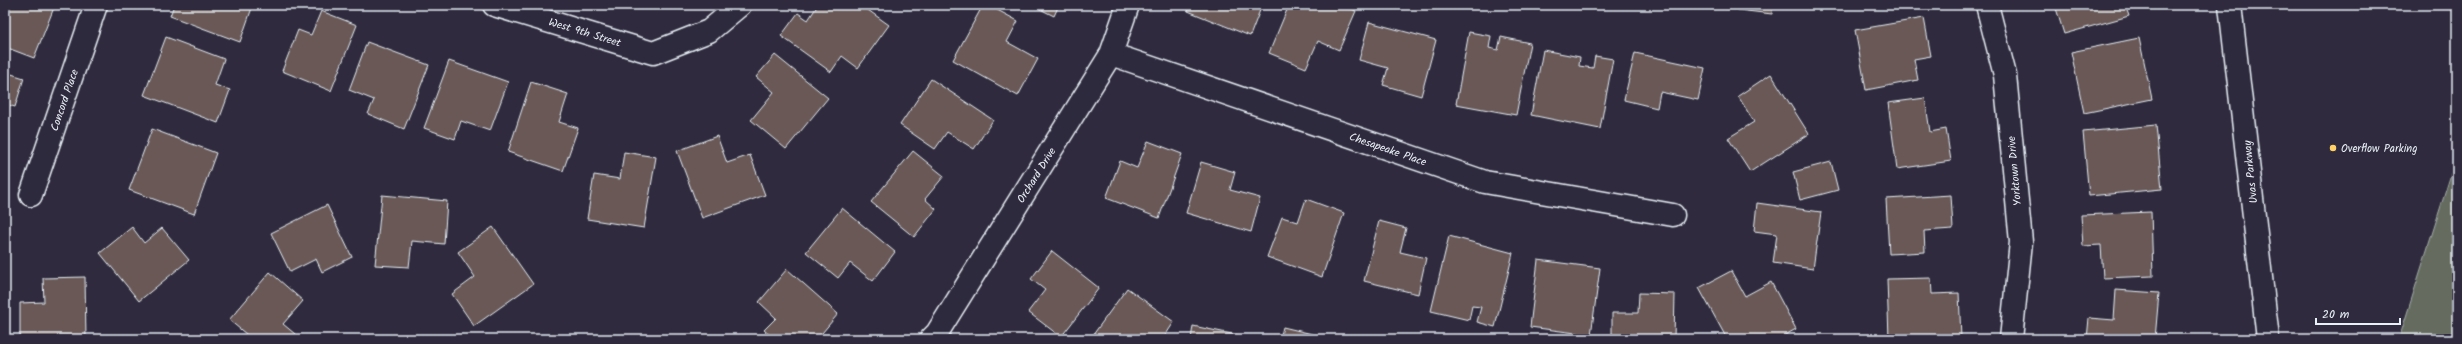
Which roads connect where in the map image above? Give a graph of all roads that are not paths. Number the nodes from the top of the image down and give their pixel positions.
1 (96, 5) edge
2 (494, 5) edge
3 (740, 5) edge
4 (1128, 5) edge
5 (1987, 5) edge
6 (2230, 5) edge
7 (1111, 54) junction
8 (31, 195) dead end
9 (1673, 216) dead end
10 (938, 337) edge
11 (2011, 339) edge
12 (2268, 339) edge

1 - 8 street, Concord Place
2 - 3 street, West 9th Street
4 - 7 street, Orchard Drive
5 - 11 street, Yorktown Drive
6 - 12 street, Uvas Parkway
7 - 9 street, Chesapeake Place
7 - 10 street, Orchard Drive

